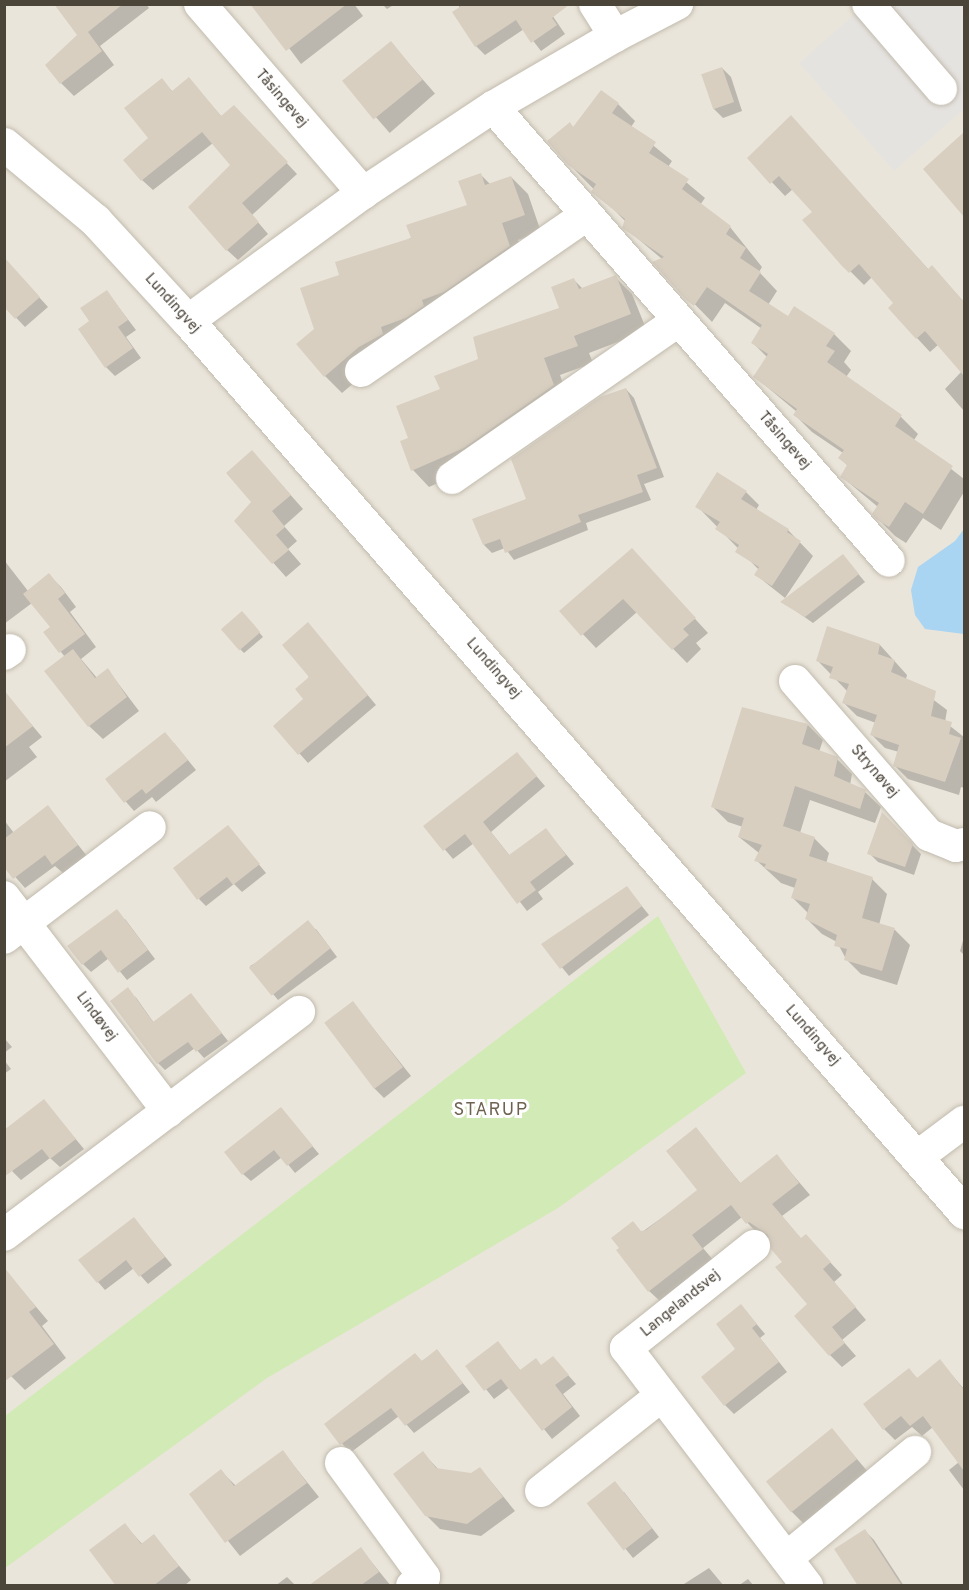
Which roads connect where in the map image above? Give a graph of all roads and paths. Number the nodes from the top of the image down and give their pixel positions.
1 (200, 4) edge
2 (595, 4) edge
3 (676, 4) edge
4 (867, 4) edge
5 (615, 36) junction
6 (941, 89) dead end
7 (493, 107) junction
8 (4, 144) edge
9 (363, 193) junction
10 (586, 215) junction
11 (188, 321) junction
12 (678, 321) junction
13 (361, 371) dead end
14 (452, 478) dead end
15 (890, 561) dead end
16 (795, 681) dead end
17 (150, 827) dead end
18 (964, 844) edge
19 (4, 897) edge
20 (14, 930) edge
21 (299, 1011) dead end
22 (168, 1111) junction
23 (964, 1122) edge
24 (917, 1157) junction
25 (964, 1212) edge
26 (4, 1235) edge
27 (754, 1246) dead end
28 (662, 1395) junction
29 (915, 1452) dead end
30 (340, 1463) dead end
31 (541, 1491) dead end
32 (788, 1557) junction
33 (412, 1586) edge
34 (807, 1586) edge

1 - 9 street, Tåsingevej
2 - 5 street
3 - 5 street
4 - 6 street
5 - 7 street
7 - 9 street
7 - 10 street, Tåsingevej
8 - 11 street, Lundingvej
9 - 11 street
10 - 12 street, Tåsingevej
10 - 13 street
11 - 24 street, Lundingvej
12 - 14 street
12 - 15 street, Tåsingevej
16 - 18 street, Strynøvej
17 - 20 street
19 - 20 street, Lindøvej
20 - 22 street, Lindøvej
21 - 22 street
22 - 26 street
23 - 24 street
24 - 25 street, Lundingvej
27 - 28 street, Langelandsvej
28 - 31 street
28 - 32 street, Langelandsvej
29 - 32 street
30 - 33 street
32 - 34 street, Langelandsvej

